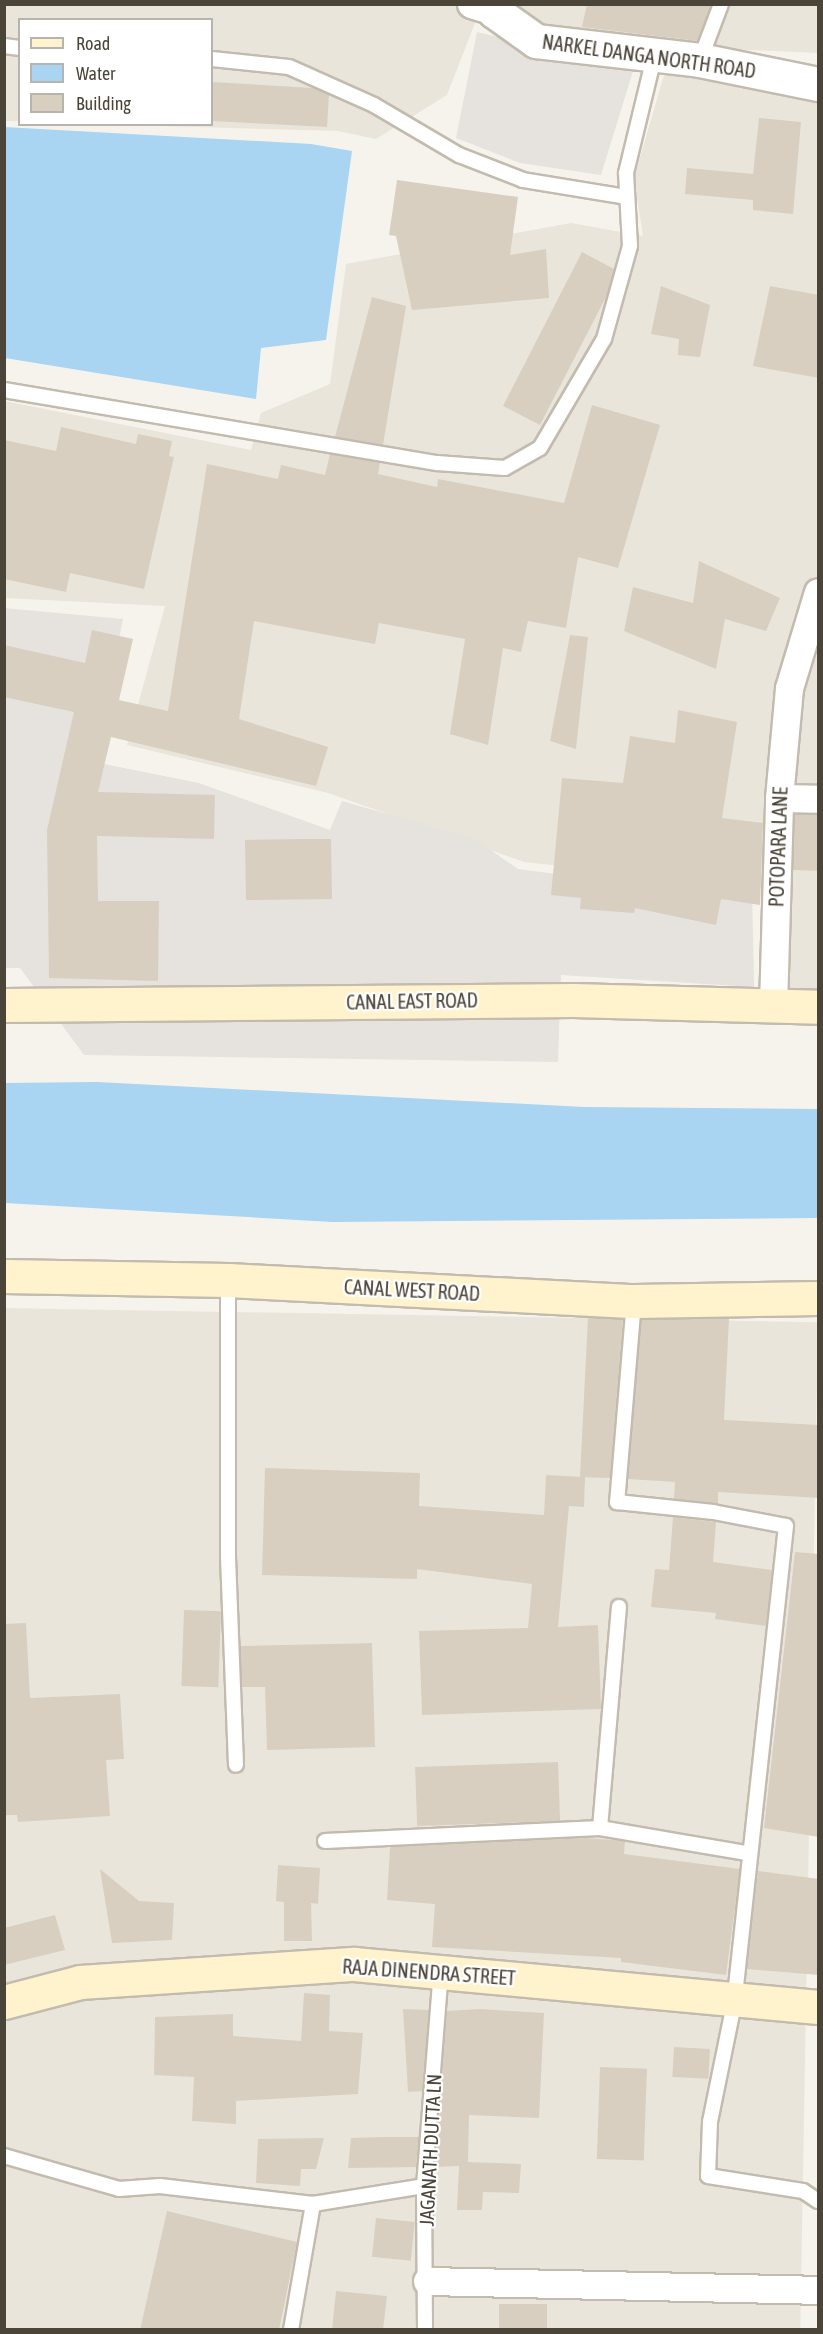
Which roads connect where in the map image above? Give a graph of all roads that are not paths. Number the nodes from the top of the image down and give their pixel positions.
1 (721, 4) edge
2 (487, 7) edge
3 (654, 57) junction
4 (213, 59) edge
5 (700, 60) junction
6 (819, 84) edge
7 (627, 197) junction
8 (4, 390) edge
9 (819, 592) edge
10 (779, 798) junction
11 (819, 799) edge
12 (4, 1005) edge
13 (773, 1006) junction
14 (819, 1007) edge
15 (4, 1276) edge
16 (228, 1280) junction
17 (819, 1298) edge
18 (634, 1301) junction
19 (619, 1607) dead end
20 (236, 1765) dead end
21 (600, 1828) junction
22 (324, 1841) dead end
23 (747, 1853) junction
24 (442, 1970) junction
25 (735, 1999) junction
26 (4, 2002) edge
27 (819, 2007) edge
28 (4, 2157) edge
29 (424, 2186) junction
30 (819, 2201) edge
31 (313, 2204) junction
32 (427, 2281) junction
33 (819, 2290) edge
34 (291, 2330) edge
35 (426, 2330) edge

1 - 5 lane
2 - 3 street, NARKEL DANGA NORTH ROAD
3 - 5 street, NARKEL DANGA NORTH ROAD
3 - 7 lane
4 - 7 lane
5 - 6 street, NARKEL DANGA NORTH ROAD
7 - 8 lane
9 - 10 street, POTOPARA LANE
10 - 11 street
10 - 13 street, POTOPARA LANE
12 - 13 main road, CANAL EAST ROAD
13 - 14 main road, CANAL EAST ROAD
15 - 16 main road, CANAL WEST ROAD
16 - 18 main road, CANAL WEST ROAD
16 - 20 lane
17 - 18 main road, CANAL WEST ROAD
18 - 23 lane
19 - 21 lane
21 - 22 lane
21 - 23 lane
23 - 25 lane
24 - 25 main road, RAJA DINENDRA STREET
24 - 26 main road, RAJA DINENDRA STREET
24 - 29 lane, JAGANATH DUTTA LN
25 - 27 main road, RAJA DINENDRA STREET
25 - 30 lane
28 - 31 lane
29 - 31 lane
29 - 32 lane, JAGANATH DUTTA LN
31 - 34 lane
32 - 33 street
32 - 35 lane, JAGANATH DUTTA LN

